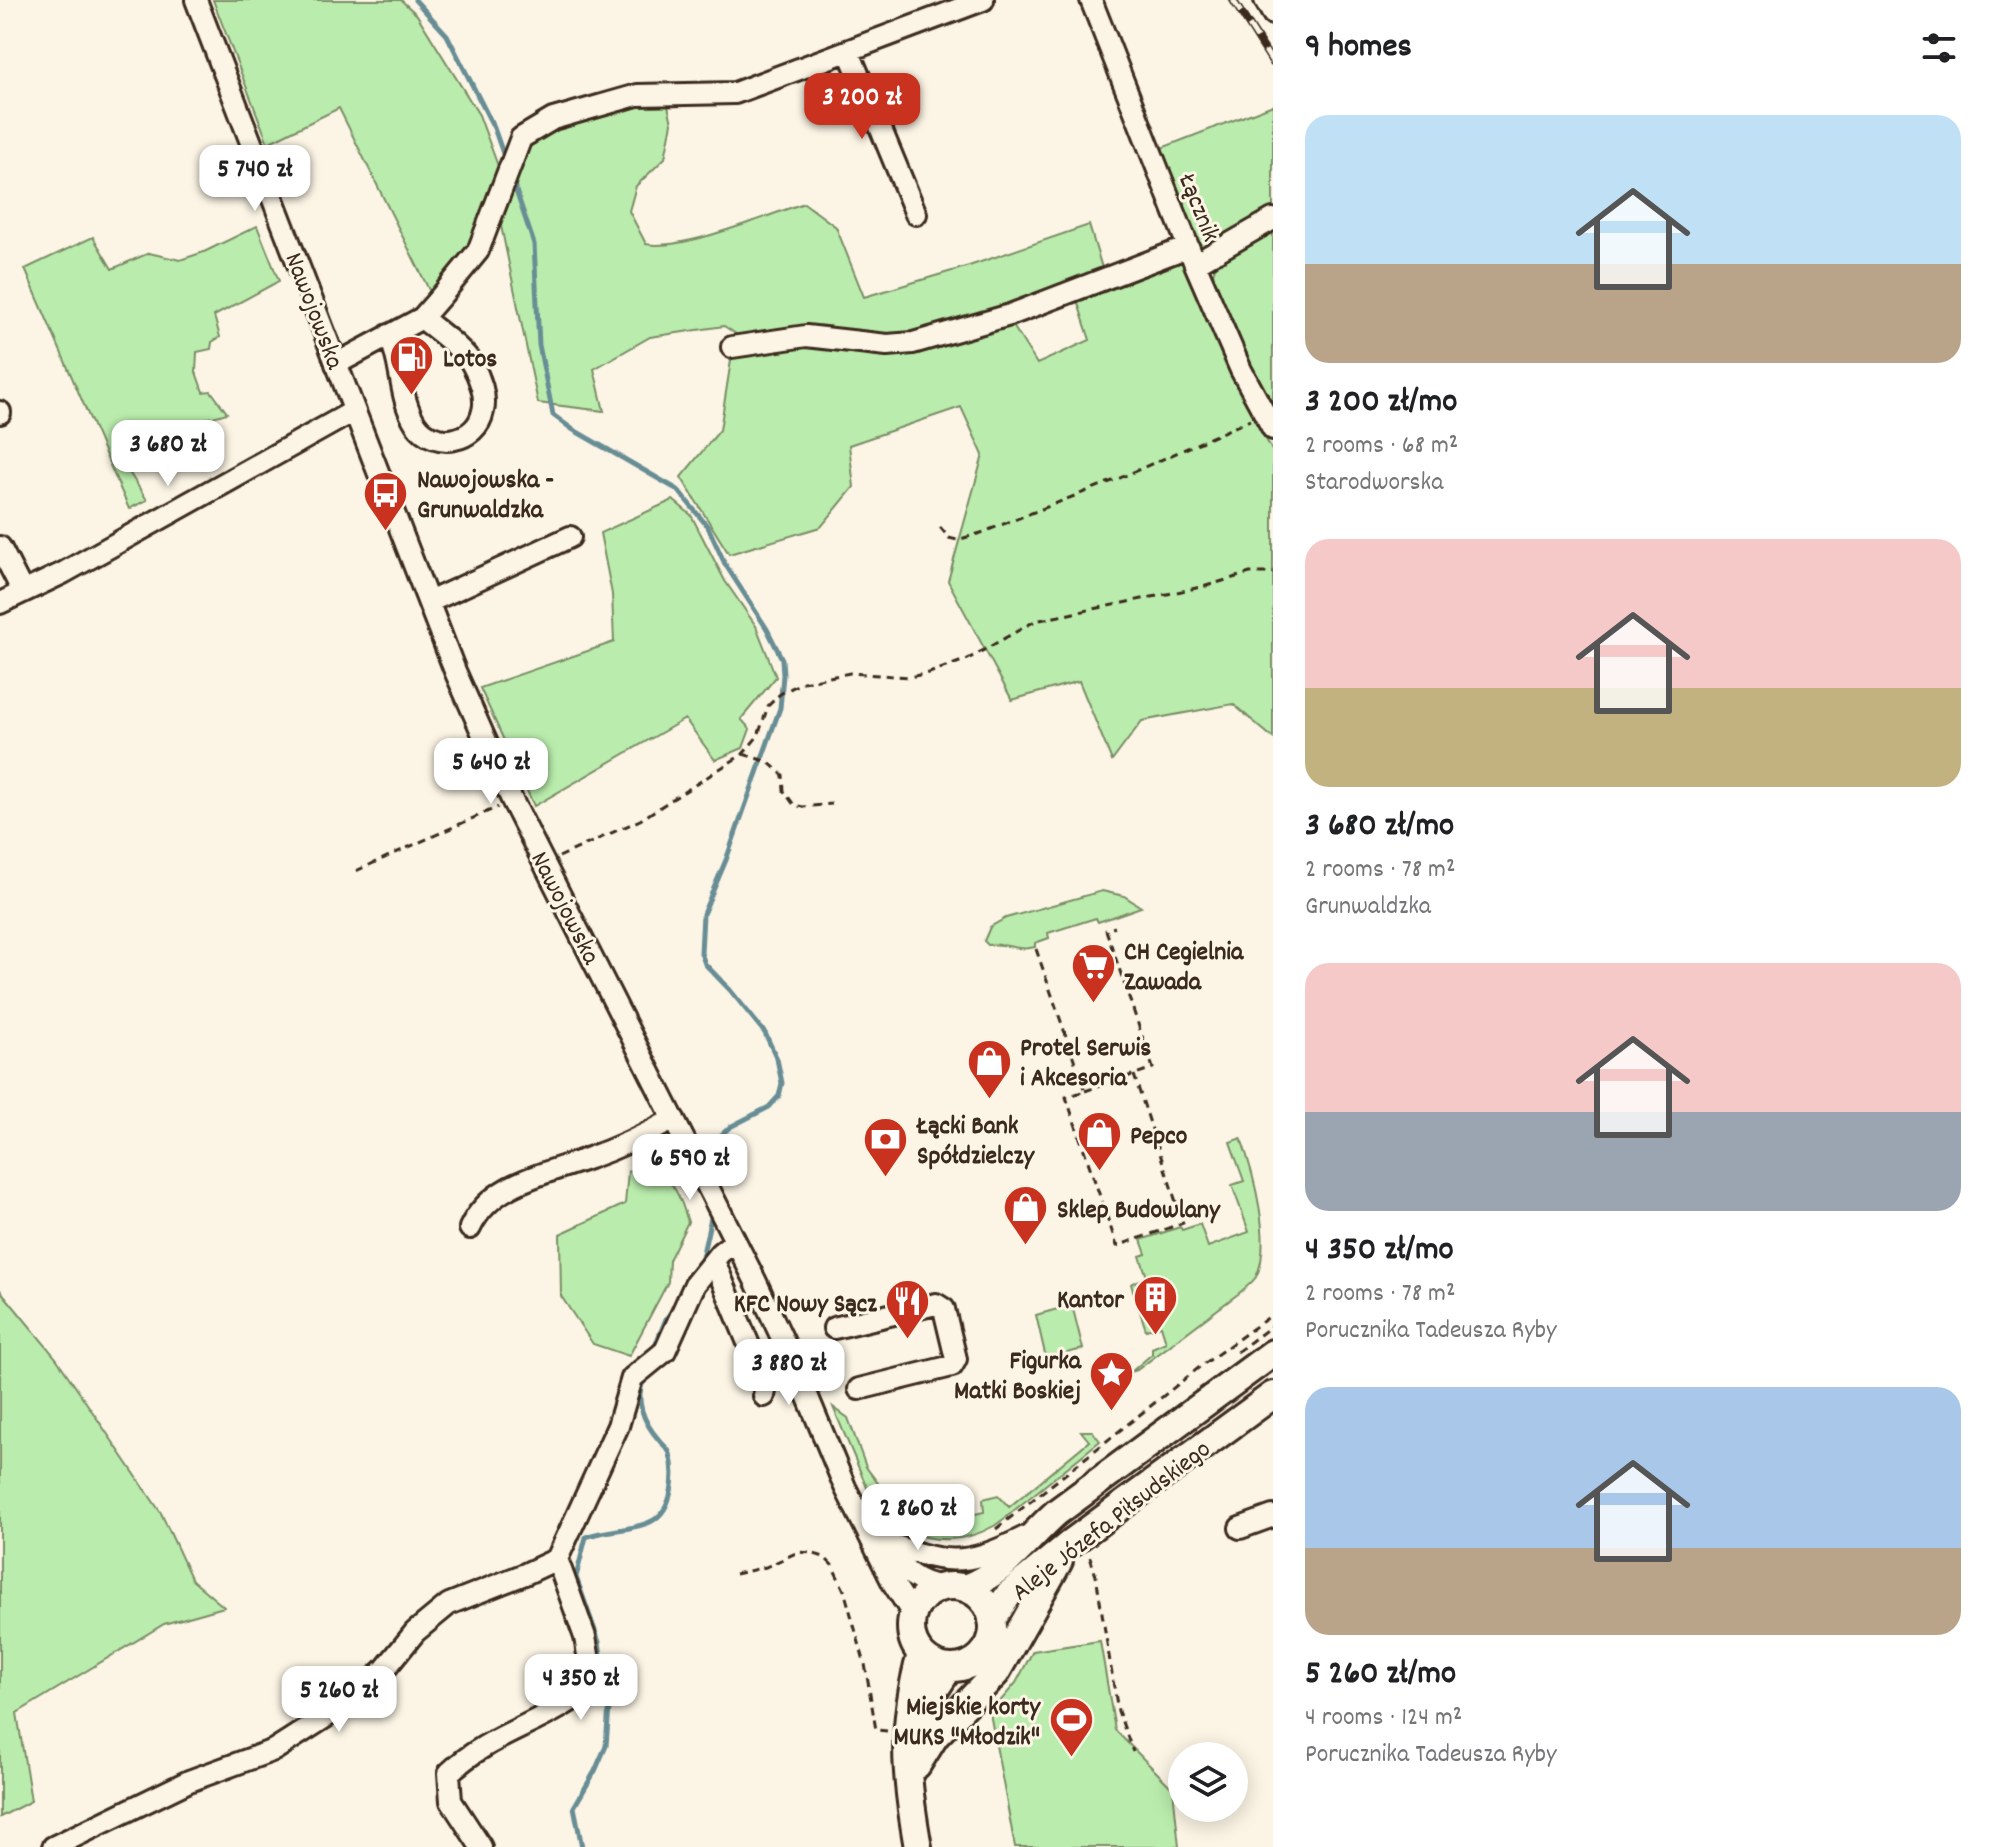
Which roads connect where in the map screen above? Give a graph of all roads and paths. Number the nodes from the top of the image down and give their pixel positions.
1 (196, 0) edge
2 (983, 0) edge
3 (1091, 0) edge
4 (1265, 0) edge
5 (1273, 14) edge
6 (849, 52) junction
7 (916, 214) dead end
8 (1273, 219) edge
9 (1192, 255) junction
10 (422, 318) junction
11 (389, 335) junction
12 (732, 347) dead end
13 (336, 364) junction
14 (354, 411) junction
15 (1269, 421) edge
16 (940, 527) dead end
17 (570, 537) dead end
18 (0, 547) edge
19 (1273, 573) edge
20 (23, 592) junction
21 (429, 602) junction
22 (0, 603) edge
23 (743, 754) junction
24 (512, 800) junction
25 (832, 804) dead end
26 (544, 863) junction
27 (356, 871) dead end
28 (1115, 927) dead end
29 (1036, 949) dead end
30 (1134, 1075) junction
31 (1085, 1091) junction
32 (674, 1119) junction
33 (470, 1228) dead end
34 (735, 1241) junction
35 (714, 1261) junction
36 (1273, 1314) edge
37 (1273, 1325) edge
38 (834, 1328) dead end
39 (1236, 1352) dead end
40 (1273, 1353) edge
41 (859, 1389) dead end
42 (1273, 1395) edge
43 (764, 1396) dead end
44 (1125, 1435) dead end
45 (1101, 1453) dead end
46 (1273, 1516) edge
47 (1240, 1528) dead end
48 (1033, 1533) junction
49 (874, 1535) junction
50 (988, 1535) dead end
51 (1077, 1538) junction
52 (557, 1559) junction
53 (735, 1574) dead end
54 (955, 1588) junction
55 (913, 1614) junction
56 (992, 1620) junction
57 (921, 1654) junction
58 (949, 1668) junction
59 (906, 1731) junction
60 (1133, 1752) dead end
61 (917, 1765) junction
62 (908, 1794) junction
63 (53, 1847) edge
64 (481, 1847) edge
65 (918, 1847) edge

1 - 13 street, Nawojowska
2 - 6 street
3 - 9 street, Łącznik
4 - 5 street
6 - 7 street
6 - 10 street
8 - 9 street
9 - 12 street
9 - 15 street, Łącznik
10 - 11 street
10 - 11 street
11 - 13 street
13 - 14 street, Nawojowska
14 - 20 street
14 - 21 street, Nawojowska
15 - 16 path
17 - 21 street
18 - 20 street
19 - 23 path
20 - 22 street
21 - 24 street, Nawojowska
23 - 25 path
23 - 26 path
24 - 26 street, Nawojowska
24 - 27 path
26 - 32 street, Nawojowska
28 - 30 path
29 - 31 path
30 - 31 path
30 - 31 path
32 - 33 street
32 - 34 street, Nawojowska
34 - 35 street
34 - 49 street, Nawojowska
35 - 43 street
35 - 52 street
36 - 50 path
37 - 39 path
38 - 41 street
40 - 48 main road, Aleje Józefa Piłsudskiego
42 - 51 main road, Aleje Józefa Piłsudskiego
44 - 45 path
46 - 47 street
48 - 49 street
48 - 54 main road, Aleje Józefa Piłsudskiego
49 - 54 street, Nawojowska
49 - 55 street, Nawojowska
51 - 56 main road, Aleje Józefa Piłsudskiego
51 - 60 path
51 - 61 main road
52 - 63 street
52 - 64 street
53 - 59 path
54 - 55 main road
54 - 56 main road
55 - 57 main road
56 - 58 main road
57 - 58 main road
57 - 59 main road
58 - 61 main road
59 - 62 main road
61 - 62 main road
62 - 65 main road

